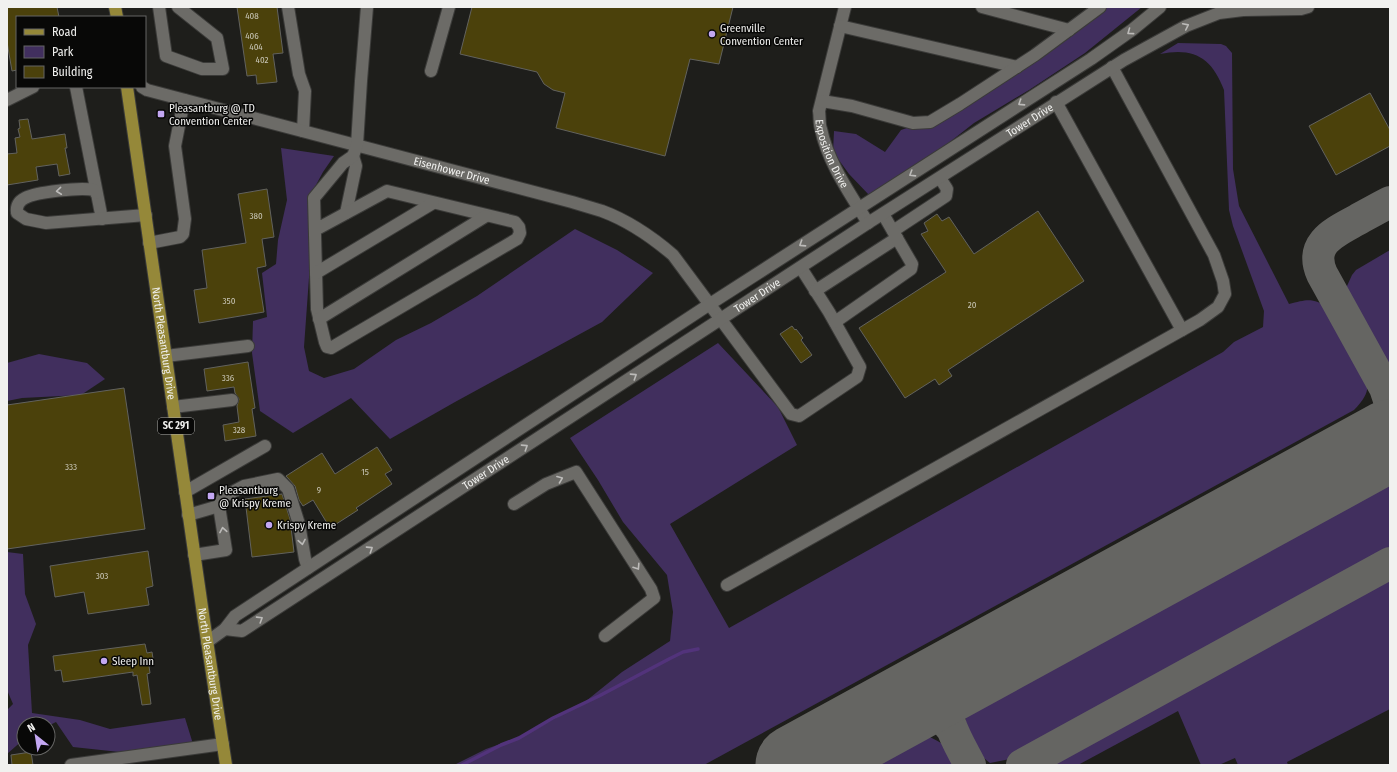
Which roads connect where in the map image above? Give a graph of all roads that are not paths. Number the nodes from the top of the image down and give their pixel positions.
1 (159, 7) edge
2 (178, 7) edge
3 (288, 7) edge
4 (368, 7) edge
5 (449, 7) edge
6 (845, 7) edge
7 (982, 7) edge
8 (1100, 7) edge
9 (1160, 7) edge
10 (1308, 7) edge
11 (840, 26) junction
12 (1069, 30) junction
13 (1017, 67) junction
14 (1112, 67) junction
15 (431, 71) dead end
16 (31, 88) edge
17 (76, 88) edge
18 (127, 88) edge
19 (144, 88) edge
20 (7, 100) edge
21 (184, 100) junction
22 (822, 101) junction
23 (1056, 102) junction
24 (303, 131) junction
25 (355, 151) junction
26 (940, 178) junction
27 (96, 193) junction
28 (433, 203) junction
29 (858, 207) junction
30 (346, 213) junction
31 (883, 214) junction
32 (146, 215) junction
33 (486, 216) junction
34 (102, 219) junction
35 (868, 223) junction
36 (315, 230) junction
37 (895, 234) junction
38 (150, 243) junction
39 (801, 268) junction
40 (316, 273) junction
41 (816, 291) junction
42 (710, 304) junction
43 (319, 319) junction
44 (721, 320) junction
45 (835, 322) junction
46 (1182, 330) junction
47 (248, 346) dead end
48 (166, 356) junction
49 (232, 400) dead end
50 (173, 407) junction
51 (264, 446) dead end
52 (185, 492) junction
53 (514, 504) dead end
54 (219, 506) junction
55 (188, 515) junction
56 (194, 555) junction
57 (308, 568) junction
58 (727, 585) dead end
59 (225, 629) junction
60 (605, 636) dead end
61 (207, 642) junction
62 (222, 744) junction
63 (71, 765) edge
64 (226, 765) edge

1 - 2 street
3 - 24 street
4 - 25 street
5 - 15 street
6 - 11 street, Exposition Drive
7 - 12 street
8 - 12 street
9 -> 29 street, Tower Drive
14 -> 10 street, Tower Drive
11 - 13 street
11 - 22 street, Exposition Drive
12 - 13 street
13 - 22 street
14 - 23 street, Tower Drive
14 - 46 street
16 - 20 street
17 - 27 street
18 - 32 main road, North Pleasantburg Drive / SC 291
19 - 21 street, Eisenhower Drive
21 - 24 street, Eisenhower Drive
21 - 38 street
22 - 29 street, Exposition Drive
23 - 26 street, Tower Drive
23 - 46 street
24 - 25 street, Eisenhower Drive
25 - 30 street
25 - 36 street
25 - 42 street, Eisenhower Drive
26 - 31 street, Tower Drive
26 - 37 street
27 - 34 street
27 -> 34 street
28 - 30 street
28 - 33 street
28 - 40 street
29 - 35 street, Exposition Drive
29 -> 42 street, Tower Drive
30 - 36 street
31 - 35 street, Tower Drive
31 - 37 street
32 - 34 street
32 - 38 main road, North Pleasantburg Drive / SC 291
33 - 43 street
33 - 43 street
35 - 39 street, Tower Drive
36 - 40 street
37 - 41 street
37 - 45 street
38 - 48 main road, North Pleasantburg Drive / SC 291
39 - 41 street, Eisenhower Drive
39 - 44 street, Tower Drive
40 - 43 street
41 - 45 street, Eisenhower Drive
42 - 44 street, Eisenhower Drive
42 - 57 street, Tower Drive
44 - 45 street, Eisenhower Drive
59 -> 44 street, Tower Drive
46 - 58 street
47 - 48 street
48 - 50 main road, North Pleasantburg Drive / SC 291
49 - 50 street
50 - 52 main road, North Pleasantburg Drive / SC 291
51 - 52 street
52 - 55 main road, North Pleasantburg Drive / SC 291
53 -> 60 street
54 - 55 street
56 -> 54 street
54 -> 57 street
55 - 56 main road, North Pleasantburg Drive / SC 291
56 - 61 main road, North Pleasantburg Drive / SC 291
57 - 59 street, Tower Drive
59 - 61 street, Tower Drive
61 - 62 main road, North Pleasantburg Drive / SC 291
62 - 63 street
62 - 64 main road, North Pleasantburg Drive / SC 291

